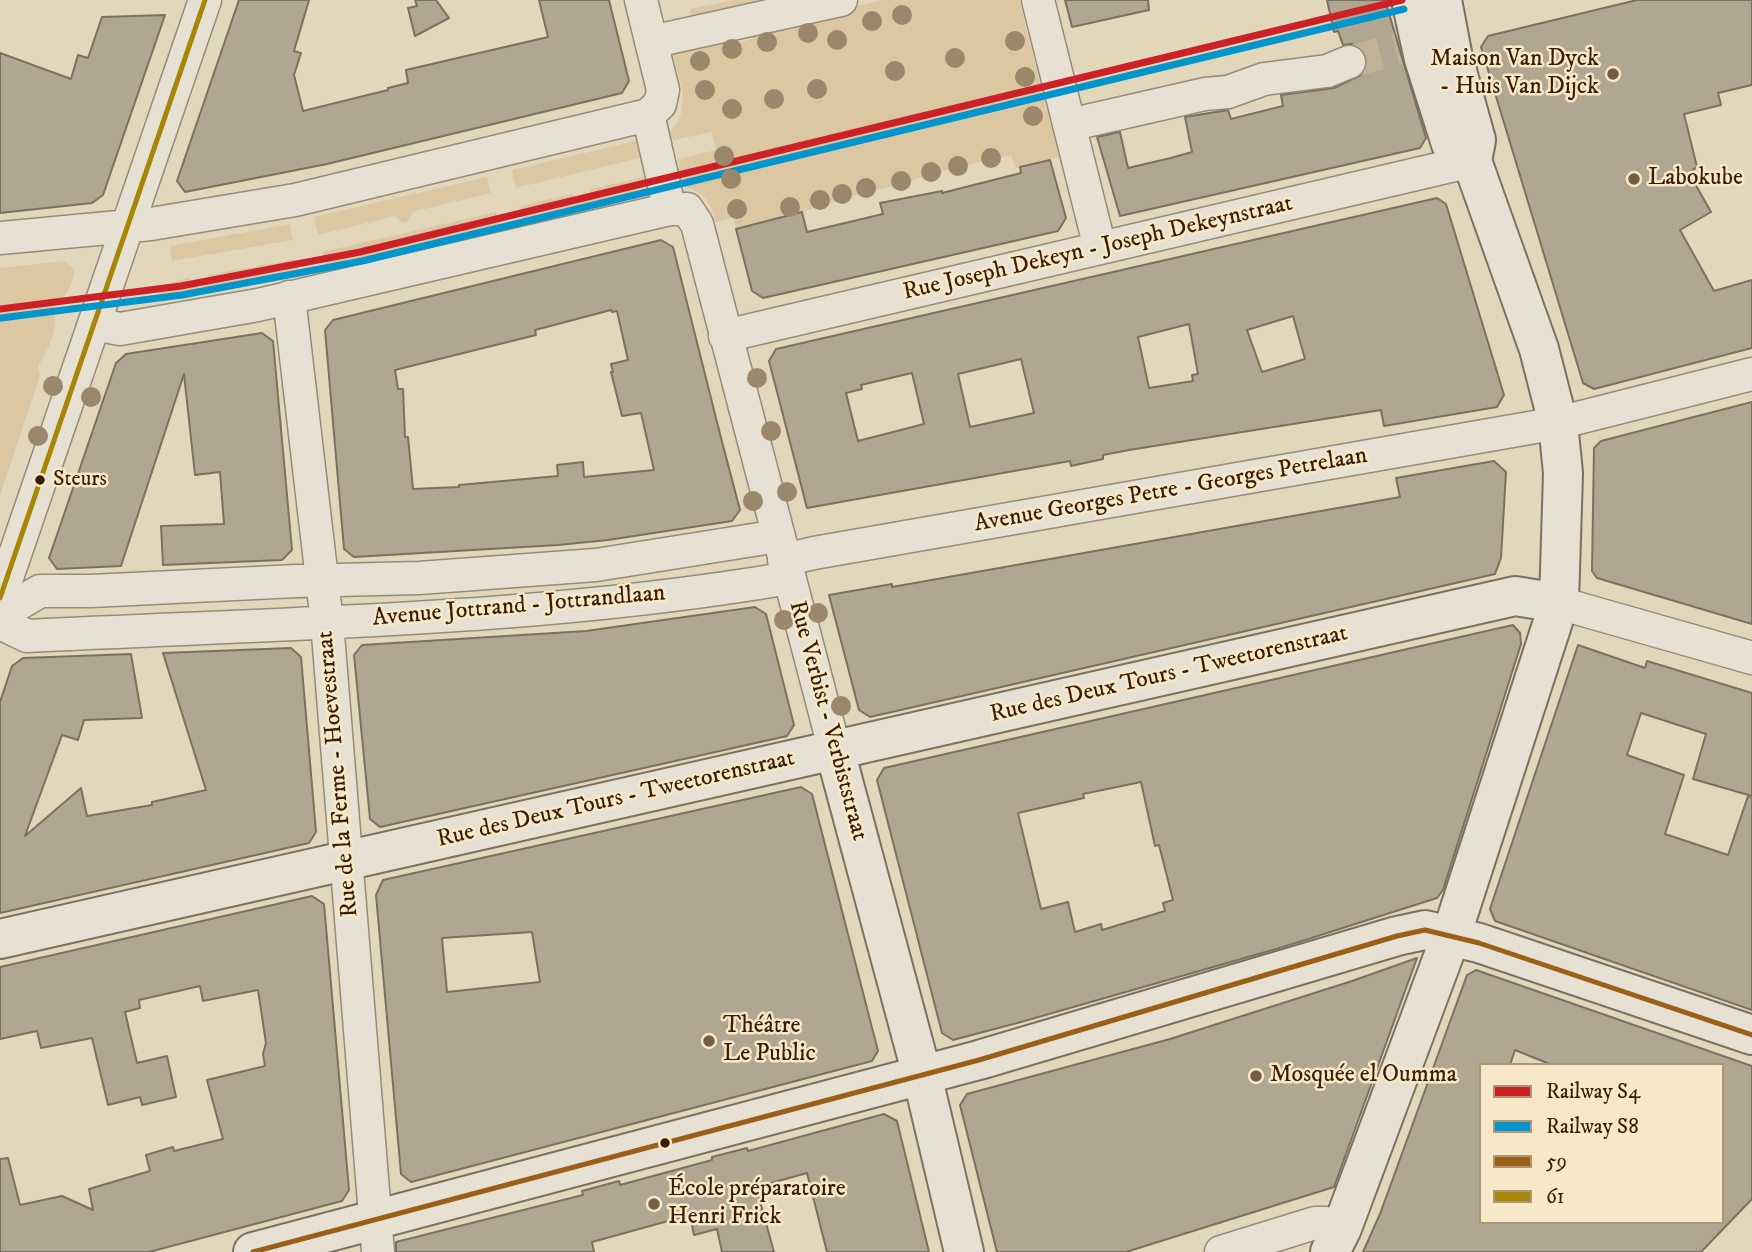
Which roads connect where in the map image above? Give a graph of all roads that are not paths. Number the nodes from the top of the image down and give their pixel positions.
1 (205, 0) edge
2 (641, 0) edge
3 (841, 0) edge
4 (1038, 0) edge
5 (1438, 1) edge
6 (651, 42) junction
7 (1349, 62) tunnel mouth
8 (649, 119) junction
9 (1069, 125) junction
10 (1472, 161) junction
11 (669, 206) junction
12 (129, 226) junction
13 (0, 238) edge
14 (1100, 248) junction
15 (289, 298) junction
16 (96, 324) junction
17 (725, 336) junction
18 (1752, 374) edge
19 (1558, 423) junction
20 (784, 558) junction
21 (323, 581) junction
22 (0, 598) edge
23 (1559, 603) junction
24 (0, 615) edge
25 (327, 622) junction
26 (0, 623) edge
27 (1752, 658) edge
28 (835, 751) junction
29 (346, 862) junction
30 (1451, 936) junction
31 (0, 939) edge
32 (1752, 1035) edge
33 (922, 1075) junction
34 (377, 1236) edge
35 (1336, 1240) edge
36 (253, 1252) edge
37 (964, 1252) edge
38 (1221, 1252) edge

1 - 12 street
2 - 6 street
3 - 6 street
4 - 9 street
5 - 10 main road
6 - 8 street
7 - 9 street
8 - 11 street
8 - 12 street
9 - 14 street
10 - 14 street, Rue Joseph Dekeyn - Joseph Dekeynstraat
10 - 19 main road
11 - 15 street
11 - 17 street, Rue Verbist - Verbiststraat
12 - 13 street
12 - 16 street
14 - 17 street, Rue Joseph Dekeyn - Joseph Dekeynstraat
15 - 16 street
15 - 21 street, Rue de la Ferme - Hoevestraat
16 - 22 street
17 - 20 street, Rue Verbist - Verbiststraat
18 - 19 street, Avenue Georges Petre - Georges Petrelaan
19 - 20 street, Avenue Georges Petre - Georges Petrelaan
19 - 23 main road
20 - 21 street, Avenue Jottrand - Jottrandlaan
20 - 25 street, Avenue Jottrand - Jottrandlaan
20 - 28 street, Rue Verbist - Verbiststraat
21 - 24 street, Avenue Jottrand - Jottrandlaan
21 - 25 street, Rue de la Ferme - Hoevestraat
23 - 27 street
23 - 28 main road, Rue des Deux Tours - Tweetorenstraat
23 - 30 main road
25 - 26 street, Avenue Jottrand - Jottrandlaan
25 - 29 street, Rue de la Ferme - Hoevestraat
28 - 29 main road, Rue des Deux Tours - Tweetorenstraat
28 - 33 main road, Rue Verbist - Verbiststraat
29 - 31 main road, Rue des Deux Tours - Tweetorenstraat
29 - 34 street, Rue de la Ferme - Hoevestraat
30 - 32 main road
30 - 33 main road
30 - 35 main road
33 - 34 main road
33 - 37 main road, Rue Verbist - Verbiststraat
34 - 36 main road
35 - 38 street

